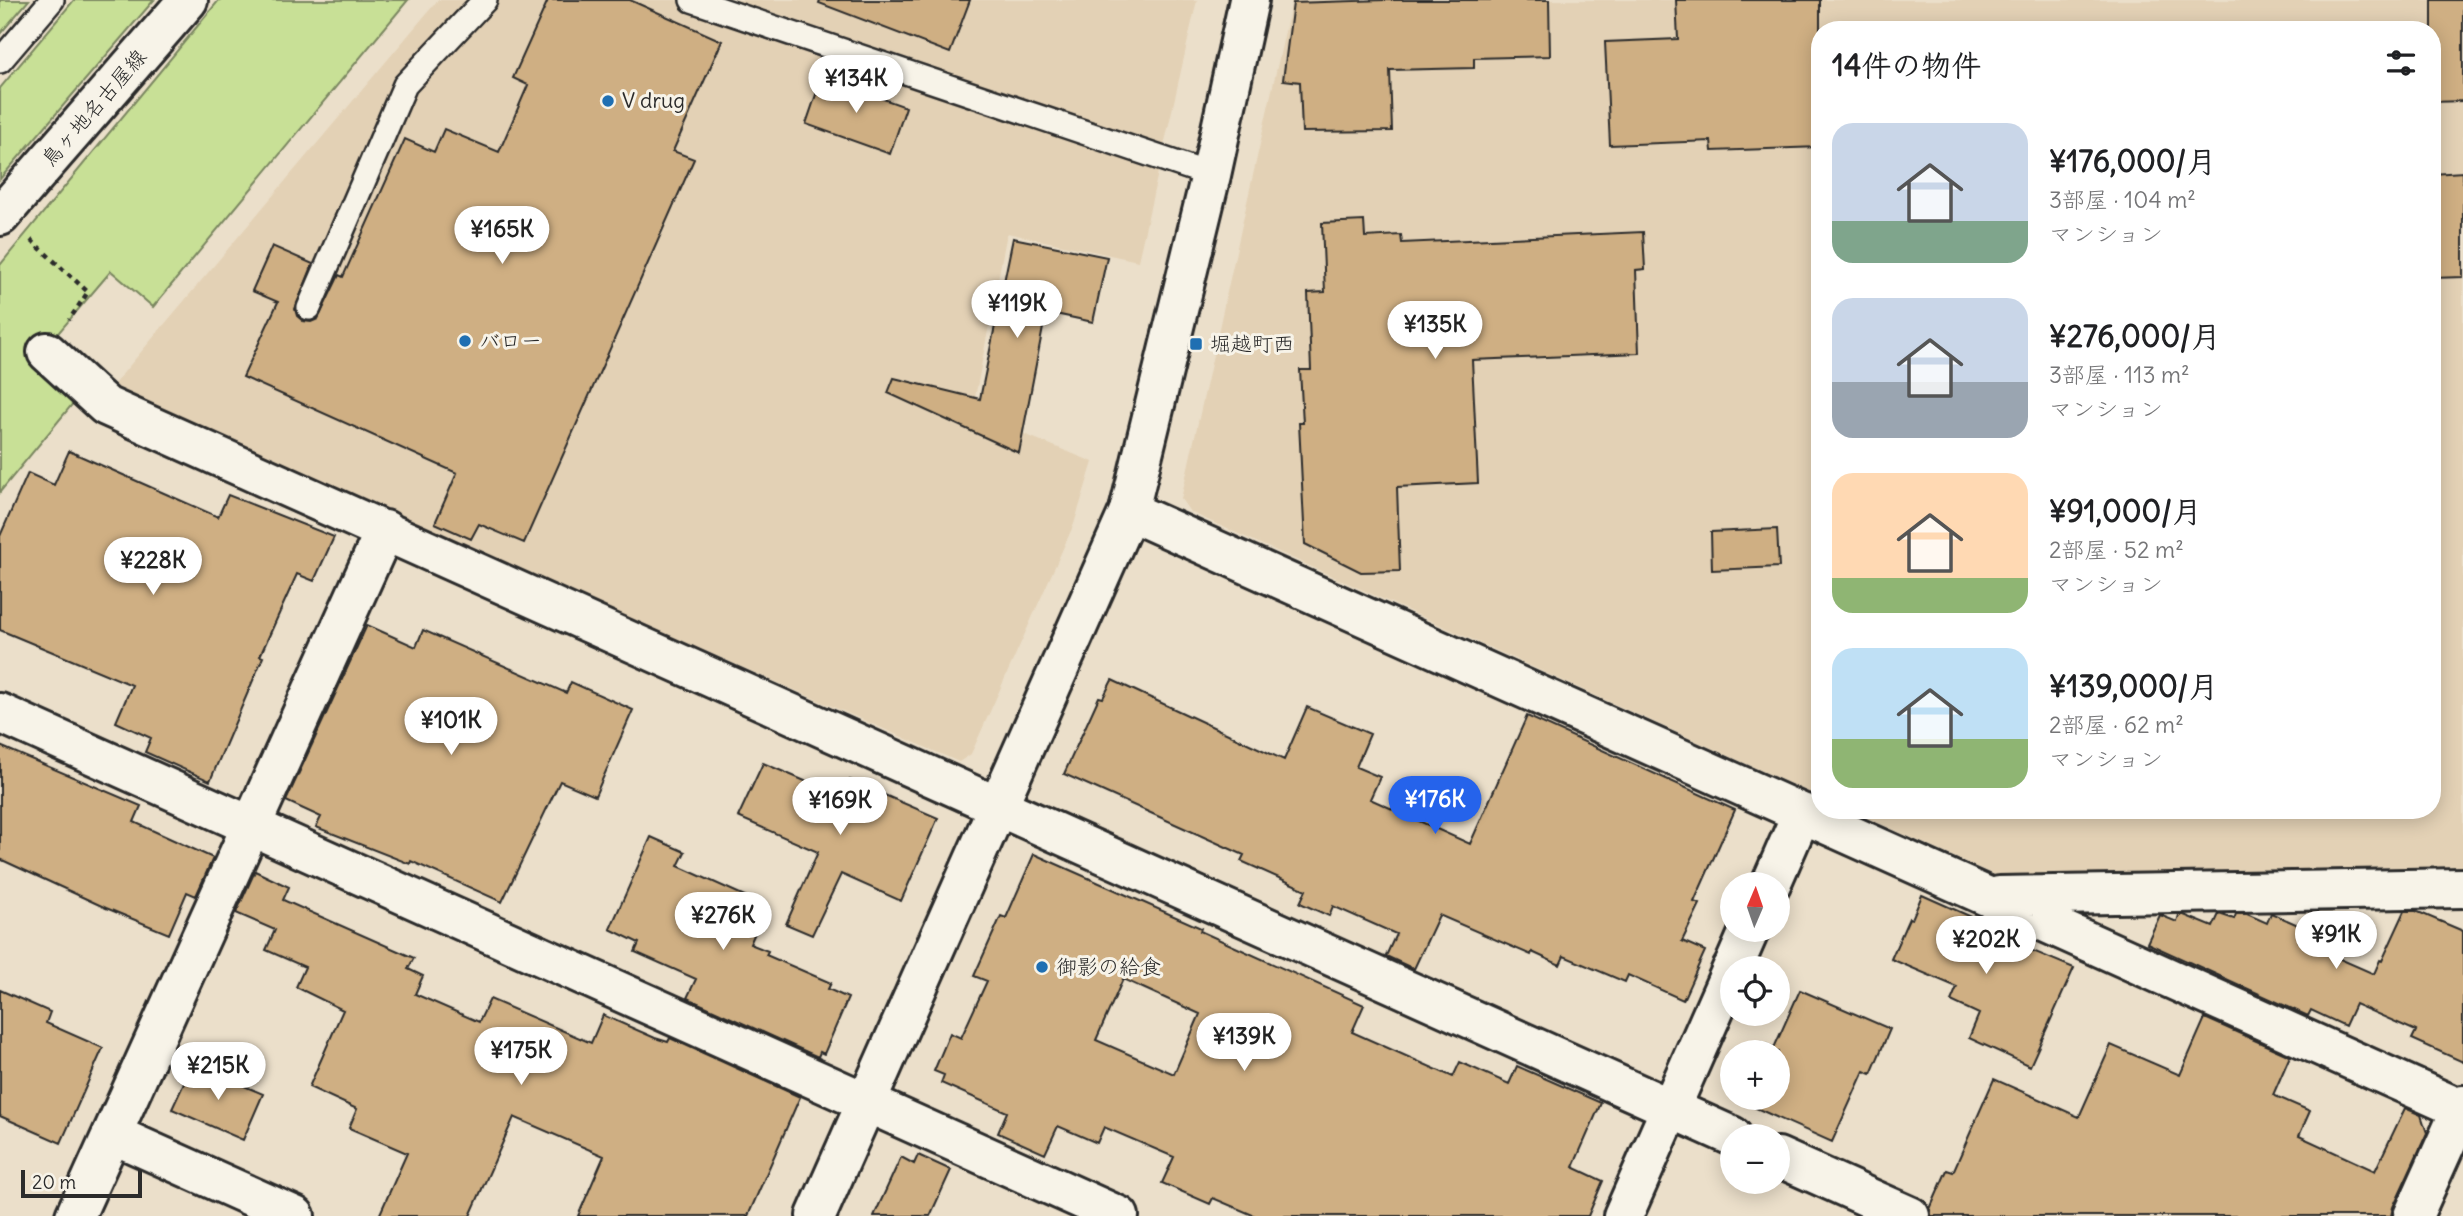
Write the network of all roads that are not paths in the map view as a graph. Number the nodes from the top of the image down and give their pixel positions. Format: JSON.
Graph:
{"nodes":[{"id":1,"x":52,"y":0,"type":"edge"},
{"id":2,"x":188,"y":0,"type":"edge"},
{"id":3,"x":485,"y":0,"type":"edge"},
{"id":4,"x":692,"y":0,"type":"edge"},
{"id":5,"x":1249,"y":0,"type":"edge"},
{"id":6,"x":0,"y":61,"type":"edge"},
{"id":7,"x":1211,"y":175,"type":"junction"},
{"id":8,"x":1,"y":215,"type":"edge"},
{"id":9,"x":309,"y":308,"type":"dead end"},
{"id":10,"x":47,"y":352,"type":"road end"},
{"id":11,"x":1129,"y":511,"type":"junction"},
{"id":12,"x":385,"y":530,"type":"junction"},
{"id":13,"x":0,"y":713,"type":"edge"},
{"id":14,"x":998,"y":806,"type":"junction"},
{"id":15,"x":1802,"y":813,"type":"junction"},
{"id":16,"x":1811,"y":817,"type":"edge"},
{"id":17,"x":1815,"y":819,"type":"edge"},
{"id":18,"x":251,"y":826,"type":"junction"},
{"id":19,"x":1776,"y":872,"type":"edge"},
{"id":20,"x":2463,"y":888,"type":"edge"},
{"id":21,"x":1987,"y":897,"type":"junction"},
{"id":22,"x":1720,"y":998,"type":"edge"},
{"id":23,"x":867,"y":1103,"type":"junction"},
{"id":24,"x":1671,"y":1108,"type":"junction"},
{"id":25,"x":2462,"y":1108,"type":"edge"},
{"id":26,"x":1720,"y":1130,"type":"edge"},
{"id":27,"x":112,"y":1133,"type":"junction"},
{"id":28,"x":1790,"y":1162,"type":"edge"},
{"id":29,"x":75,"y":1216,"type":"edge"},
{"id":30,"x":295,"y":1216,"type":"edge"},
{"id":31,"x":816,"y":1216,"type":"edge"},
{"id":32,"x":1119,"y":1216,"type":"edge"},
{"id":33,"x":1623,"y":1216,"type":"edge"},
{"id":34,"x":1910,"y":1216,"type":"edge"},
{"id":35,"x":2413,"y":1216,"type":"edge"}],
"edges":[{"from":1,"to":6,"type":"lane"},
{"from":2,"to":8,"type":"street","name":"鳥ヶ地名古屋線"},
{"from":3,"to":9,"type":"lane"},
{"from":4,"to":7,"type":"lane"},
{"from":5,"to":7,"type":"street"},
{"from":7,"to":11,"type":"street"},
{"from":10,"to":12,"type":"street"},
{"from":11,"to":14,"type":"street"},
{"from":11,"to":15,"type":"street"},
{"from":12,"to":14,"type":"street"},
{"from":12,"to":18,"type":"street"},
{"from":13,"to":18,"type":"street"},
{"from":14,"to":23,"type":"street"},
{"from":14,"to":24,"type":"street"},
{"from":15,"to":16,"type":"street"},
{"from":15,"to":19,"type":"street"},
{"from":17,"to":21,"type":"street"},
{"from":18,"to":23,"type":"street"},
{"from":18,"to":27,"type":"street"},
{"from":20,"to":21,"type":"street"},
{"from":21,"to":25,"type":"street"},
{"from":22,"to":24,"type":"street"},
{"from":23,"to":31,"type":"street"},
{"from":23,"to":32,"type":"street"},
{"from":24,"to":26,"type":"street"},
{"from":24,"to":33,"type":"street"},
{"from":25,"to":35,"type":"street"},
{"from":27,"to":29,"type":"street"},
{"from":27,"to":30,"type":"street"},
{"from":28,"to":34,"type":"street"}]}
